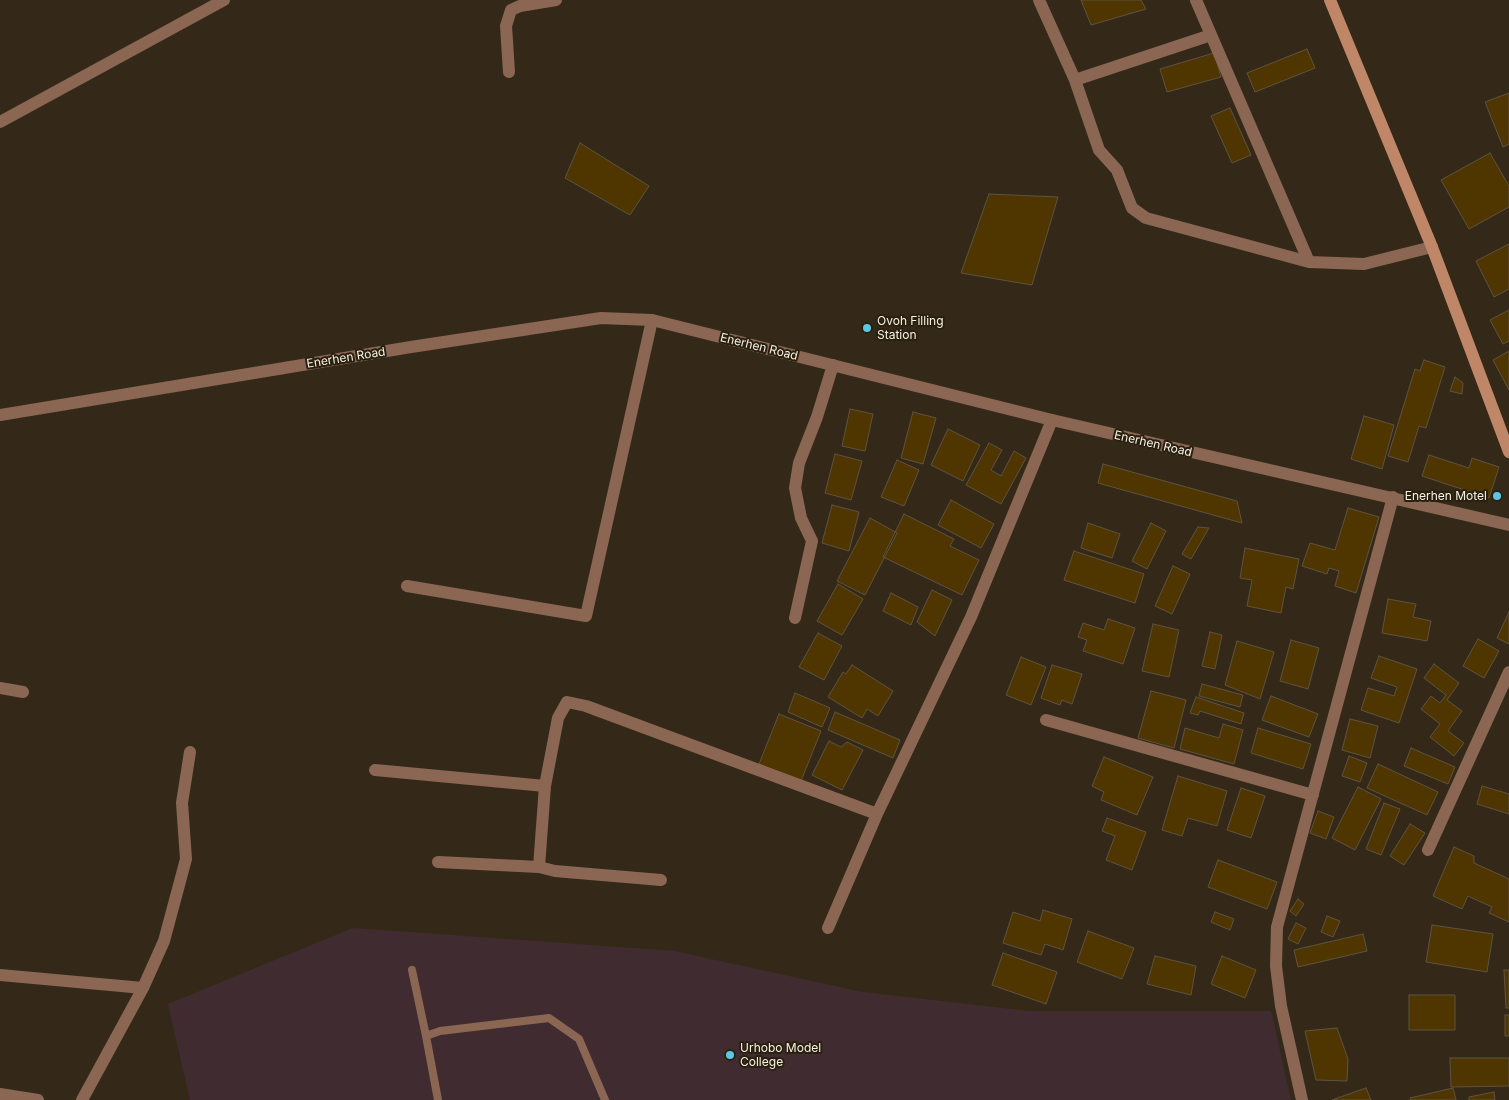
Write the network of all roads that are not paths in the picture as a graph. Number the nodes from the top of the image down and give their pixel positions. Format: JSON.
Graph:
{"nodes":[{"id":1,"x":224,"y":0,"type":"edge"},
{"id":2,"x":556,"y":0,"type":"edge"},
{"id":3,"x":1039,"y":0,"type":"edge"},
{"id":4,"x":1196,"y":0,"type":"edge"},
{"id":5,"x":1330,"y":0,"type":"edge"},
{"id":6,"x":1211,"y":34,"type":"junction"},
{"id":7,"x":510,"y":72,"type":"dead end"},
{"id":8,"x":1075,"y":80,"type":"junction"},
{"id":9,"x":0,"y":122,"type":"edge"},
{"id":10,"x":1432,"y":247,"type":"junction"},
{"id":11,"x":1309,"y":262,"type":"junction"},
{"id":12,"x":652,"y":320,"type":"junction"},
{"id":13,"x":833,"y":365,"type":"junction"},
{"id":14,"x":0,"y":415,"type":"edge"},
{"id":15,"x":1052,"y":420,"type":"junction"},
{"id":16,"x":1509,"y":452,"type":"edge"},
{"id":17,"x":1393,"y":497,"type":"junction"},
{"id":18,"x":1509,"y":525,"type":"edge"},
{"id":19,"x":407,"y":586,"type":"dead end"},
{"id":20,"x":795,"y":618,"type":"dead end"},
{"id":21,"x":1509,"y":672,"type":"edge"},
{"id":22,"x":0,"y":688,"type":"edge"},
{"id":23,"x":23,"y":692,"type":"dead end"},
{"id":24,"x":1046,"y":720,"type":"dead end"},
{"id":25,"x":190,"y":752,"type":"dead end"},
{"id":26,"x":375,"y":770,"type":"dead end"},
{"id":27,"x":545,"y":786,"type":"junction"},
{"id":28,"x":1313,"y":795,"type":"junction"},
{"id":29,"x":877,"y":814,"type":"junction"},
{"id":30,"x":1428,"y":850,"type":"dead end"},
{"id":31,"x":438,"y":862,"type":"dead end"},
{"id":32,"x":539,"y":867,"type":"junction"},
{"id":33,"x":662,"y":880,"type":"dead end"},
{"id":34,"x":828,"y":928,"type":"dead end"},
{"id":35,"x":412,"y":970,"type":"dead end"},
{"id":36,"x":0,"y":975,"type":"edge"},
{"id":37,"x":143,"y":988,"type":"junction"},
{"id":38,"x":426,"y":1036,"type":"junction"},
{"id":39,"x":0,"y":1094,"type":"edge"},
{"id":40,"x":38,"y":1100,"type":"edge"},
{"id":41,"x":82,"y":1100,"type":"edge"},
{"id":42,"x":438,"y":1100,"type":"edge"},
{"id":43,"x":605,"y":1100,"type":"edge"},
{"id":44,"x":1302,"y":1100,"type":"edge"}],
"edges":[{"from":1,"to":9,"type":"street"},
{"from":2,"to":7,"type":"street"},
{"from":3,"to":8,"type":"street"},
{"from":4,"to":6,"type":"street"},
{"from":5,"to":10,"type":"main road"},
{"from":6,"to":8,"type":"street"},
{"from":6,"to":11,"type":"street"},
{"from":8,"to":11,"type":"street"},
{"from":10,"to":11,"type":"street"},
{"from":10,"to":16,"type":"main road"},
{"from":12,"to":13,"type":"street","name":"Enerhen Road"},
{"from":12,"to":14,"type":"street","name":"Enerhen Road"},
{"from":12,"to":19,"type":"street"},
{"from":13,"to":15,"type":"street","name":"Enerhen Road"},
{"from":13,"to":20,"type":"street"},
{"from":15,"to":17,"type":"street","name":"Enerhen Road"},
{"from":15,"to":29,"type":"street"},
{"from":17,"to":18,"type":"street","name":"Enerhen Road"},
{"from":17,"to":28,"type":"street"},
{"from":21,"to":30,"type":"street"},
{"from":22,"to":23,"type":"street"},
{"from":24,"to":28,"type":"street"},
{"from":25,"to":37,"type":"street"},
{"from":26,"to":27,"type":"street"},
{"from":27,"to":29,"type":"street"},
{"from":27,"to":32,"type":"street"},
{"from":28,"to":44,"type":"street"},
{"from":29,"to":34,"type":"street"},
{"from":31,"to":32,"type":"street"},
{"from":32,"to":33,"type":"street"},
{"from":35,"to":38,"type":"lane"},
{"from":36,"to":37,"type":"street"},
{"from":37,"to":41,"type":"street"},
{"from":38,"to":42,"type":"lane"},
{"from":38,"to":43,"type":"lane"},
{"from":39,"to":40,"type":"street"}]}
